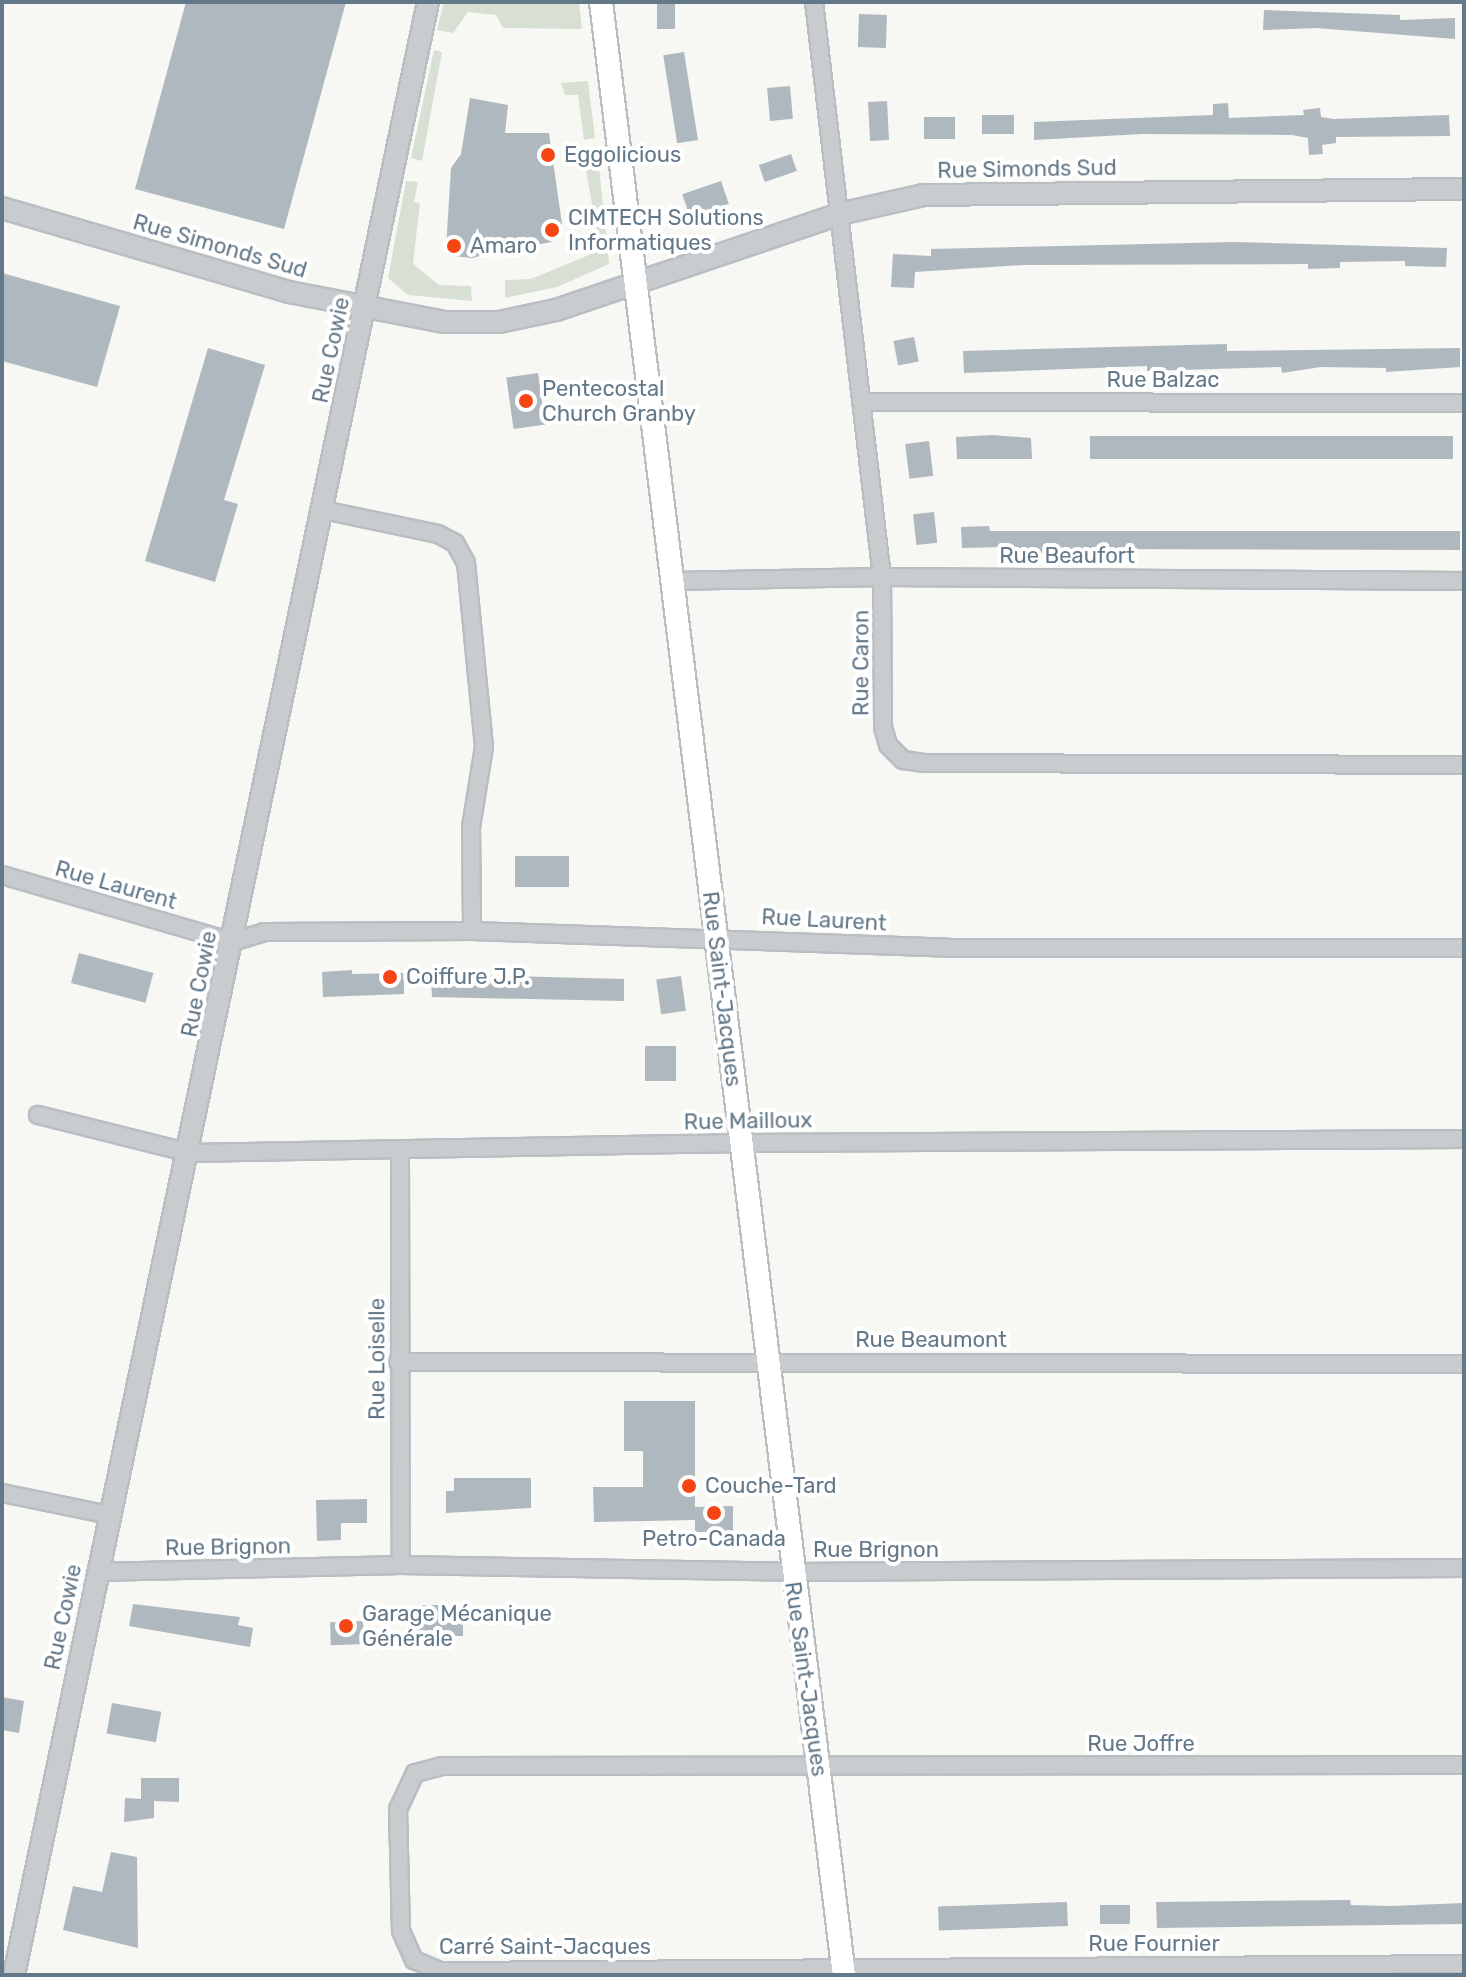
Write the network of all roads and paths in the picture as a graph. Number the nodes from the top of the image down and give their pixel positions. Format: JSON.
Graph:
{"nodes":[{"id":1,"x":428,"y":2,"type":"edge"},
{"id":2,"x":601,"y":2,"type":"edge"},
{"id":3,"x":814,"y":2,"type":"edge"},
{"id":4,"x":1464,"y":189,"type":"edge"},
{"id":5,"x":2,"y":208,"type":"edge"},
{"id":6,"x":839,"y":214,"type":"junction"},
{"id":7,"x":634,"y":280,"type":"junction"},
{"id":8,"x":364,"y":308,"type":"junction"},
{"id":9,"x":863,"y":402,"type":"junction"},
{"id":10,"x":1464,"y":403,"type":"edge"},
{"id":11,"x":323,"y":510,"type":"junction"},
{"id":12,"x":882,"y":577,"type":"junction"},
{"id":13,"x":671,"y":581,"type":"junction"},
{"id":14,"x":1464,"y":581,"type":"edge"},
{"id":15,"x":1464,"y":765,"type":"edge"},
{"id":16,"x":2,"y":875,"type":"edge"},
{"id":17,"x":472,"y":931,"type":"junction"},
{"id":18,"x":715,"y":937,"type":"junction"},
{"id":19,"x":232,"y":942,"type":"junction"},
{"id":20,"x":1464,"y":948,"type":"edge"},
{"id":21,"x":38,"y":1115,"type":"dead end"},
{"id":22,"x":1464,"y":1139,"type":"edge"},
{"id":23,"x":741,"y":1143,"type":"junction"},
{"id":24,"x":400,"y":1152,"type":"junction"},
{"id":25,"x":190,"y":1153,"type":"junction"},
{"id":26,"x":398,"y":1362,"type":"junction"},
{"id":27,"x":768,"y":1362,"type":"junction"},
{"id":28,"x":1464,"y":1364,"type":"edge"},
{"id":29,"x":2,"y":1493,"type":"edge"},
{"id":30,"x":109,"y":1515,"type":"junction"},
{"id":31,"x":401,"y":1565,"type":"junction"},
{"id":32,"x":1464,"y":1568,"type":"edge"},
{"id":33,"x":97,"y":1572,"type":"junction"},
{"id":34,"x":791,"y":1572,"type":"junction"},
{"id":35,"x":1464,"y":1765,"type":"edge"},
{"id":36,"x":817,"y":1767,"type":"junction"},
{"id":37,"x":1464,"y":1964,"type":"edge"},
{"id":38,"x":844,"y":1972,"type":"edge"},
{"id":39,"x":14,"y":1975,"type":"edge"}],
"edges":[{"from":1,"to":8,"type":"street","name":"Rue Cowie"},
{"from":2,"to":7,"type":"main road","name":"Rue Saint-Jacques"},
{"from":3,"to":6,"type":"street","name":"Rue Caron"},
{"from":4,"to":6,"type":"street","name":"Rue Simonds Sud"},
{"from":5,"to":8,"type":"street","name":"Rue Simonds Sud"},
{"from":6,"to":7,"type":"street","name":"Rue Simonds Sud"},
{"from":6,"to":9,"type":"street","name":"Rue Caron"},
{"from":7,"to":8,"type":"street","name":"Rue Simonds Sud"},
{"from":7,"to":13,"type":"main road","name":"Rue Saint-Jacques"},
{"from":8,"to":11,"type":"street","name":"Rue Cowie"},
{"from":9,"to":10,"type":"street","name":"Rue Balzac"},
{"from":9,"to":12,"type":"street","name":"Rue Caron"},
{"from":11,"to":17,"type":"street"},
{"from":11,"to":19,"type":"street","name":"Rue Cowie"},
{"from":12,"to":13,"type":"street","name":"Rue Beaufort"},
{"from":12,"to":14,"type":"street","name":"Rue Beaufort"},
{"from":12,"to":15,"type":"street","name":"Rue Caron"},
{"from":13,"to":18,"type":"main road","name":"Rue Saint-Jacques"},
{"from":16,"to":19,"type":"street","name":"Rue Laurent"},
{"from":17,"to":18,"type":"street","name":"Rue Laurent"},
{"from":17,"to":19,"type":"street","name":"Rue Laurent"},
{"from":18,"to":20,"type":"street","name":"Rue Laurent"},
{"from":18,"to":23,"type":"main road","name":"Rue Saint-Jacques"},
{"from":19,"to":25,"type":"street","name":"Rue Cowie"},
{"from":21,"to":25,"type":"street","name":"Rue Mailloux"},
{"from":22,"to":23,"type":"street","name":"Rue Mailloux"},
{"from":23,"to":24,"type":"street","name":"Rue Mailloux"},
{"from":23,"to":27,"type":"main road","name":"Rue Saint-Jacques"},
{"from":24,"to":25,"type":"street","name":"Rue Mailloux"},
{"from":24,"to":26,"type":"street","name":"Rue Loiselle"},
{"from":25,"to":30,"type":"street","name":"Rue Cowie"},
{"from":26,"to":27,"type":"street","name":"Rue Beaumont"},
{"from":26,"to":31,"type":"street","name":"Rue Loiselle"},
{"from":27,"to":28,"type":"street","name":"Rue Beaumont"},
{"from":27,"to":34,"type":"main road","name":"Rue Saint-Jacques"},
{"from":29,"to":30,"type":"street"},
{"from":30,"to":33,"type":"street","name":"Rue Cowie"},
{"from":31,"to":33,"type":"street","name":"Rue Brignon"},
{"from":31,"to":34,"type":"street","name":"Rue Brignon"},
{"from":32,"to":34,"type":"street","name":"Rue Brignon"},
{"from":33,"to":39,"type":"street","name":"Rue Cowie"},
{"from":34,"to":36,"type":"main road","name":"Rue Saint-Jacques"},
{"from":35,"to":36,"type":"street","name":"Rue Joffre"},
{"from":36,"to":38,"type":"main road","name":"Rue Saint-Jacques"},
{"from":36,"to":38,"type":"street","name":"Carré Saint-Jacques"},
{"from":37,"to":38,"type":"street","name":"Rue Fournier"}]}
